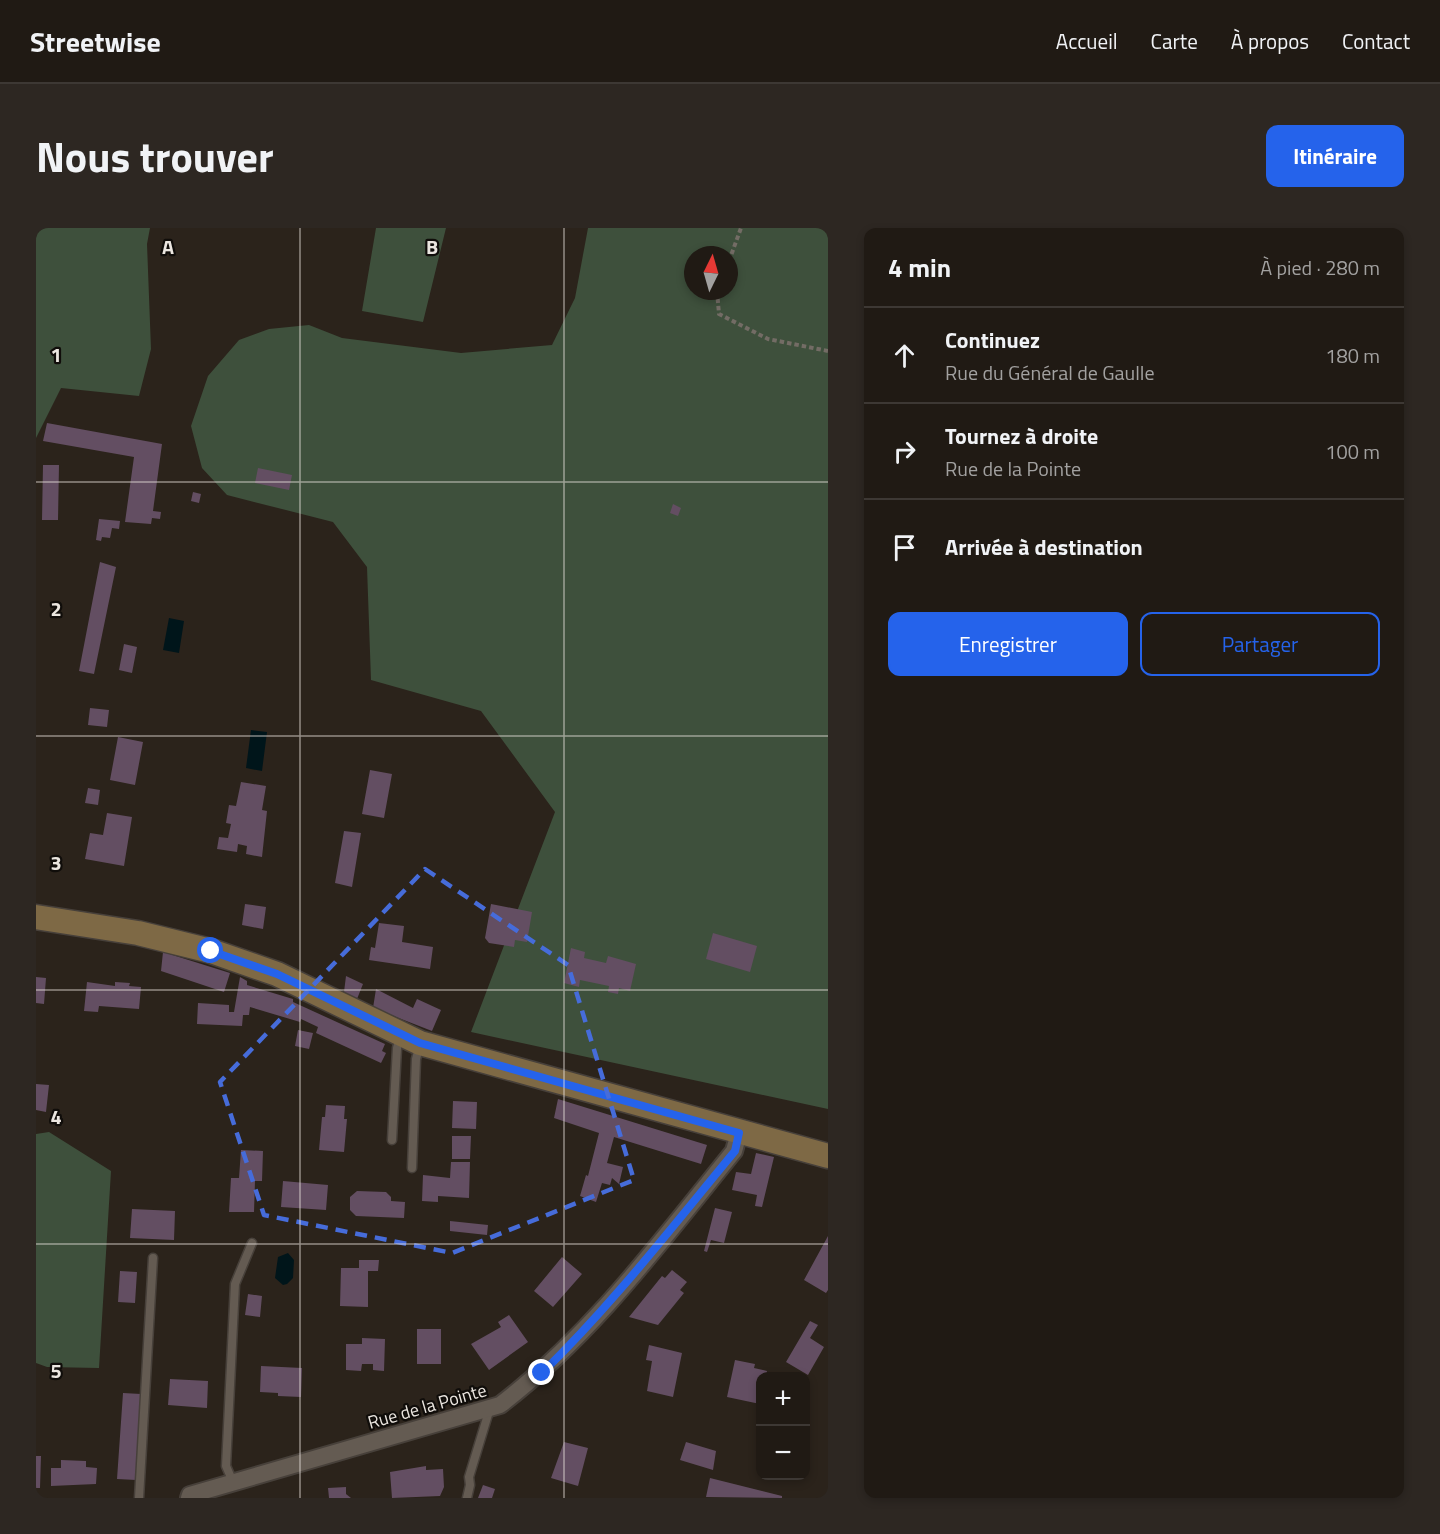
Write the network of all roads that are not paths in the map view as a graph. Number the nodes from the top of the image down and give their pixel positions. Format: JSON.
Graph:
{"nodes":[{"id":1,"x":36,"y":917,"type":"edge"},
{"id":2,"x":411,"y":1039,"type":"junction"},
{"id":3,"x":739,"y":1133,"type":"junction"},
{"id":4,"x":392,"y":1140,"type":"dead end"},
{"id":5,"x":828,"y":1156,"type":"edge"},
{"id":6,"x":412,"y":1168,"type":"dead end"},
{"id":7,"x":252,"y":1243,"type":"dead end"},
{"id":8,"x":153,"y":1258,"type":"dead end"},
{"id":9,"x":490,"y":1408,"type":"junction"},
{"id":10,"x":233,"y":1482,"type":"junction"},
{"id":11,"x":139,"y":1498,"type":"edge"},
{"id":12,"x":189,"y":1498,"type":"edge"},
{"id":13,"x":467,"y":1498,"type":"edge"}],
"edges":[{"from":1,"to":2,"type":"main road"},
{"from":2,"to":3,"type":"main road"},
{"from":2,"to":4,"type":"lane"},
{"from":2,"to":6,"type":"lane"},
{"from":3,"to":5,"type":"main road"},
{"from":3,"to":9,"type":"street","name":"Rue de la Pointe"},
{"from":7,"to":10,"type":"lane"},
{"from":8,"to":11,"type":"lane"},
{"from":9,"to":10,"type":"street","name":"Rue de la Pointe"},
{"from":9,"to":13,"type":"lane"},
{"from":10,"to":12,"type":"street","name":"Rue de la Pointe"}]}
